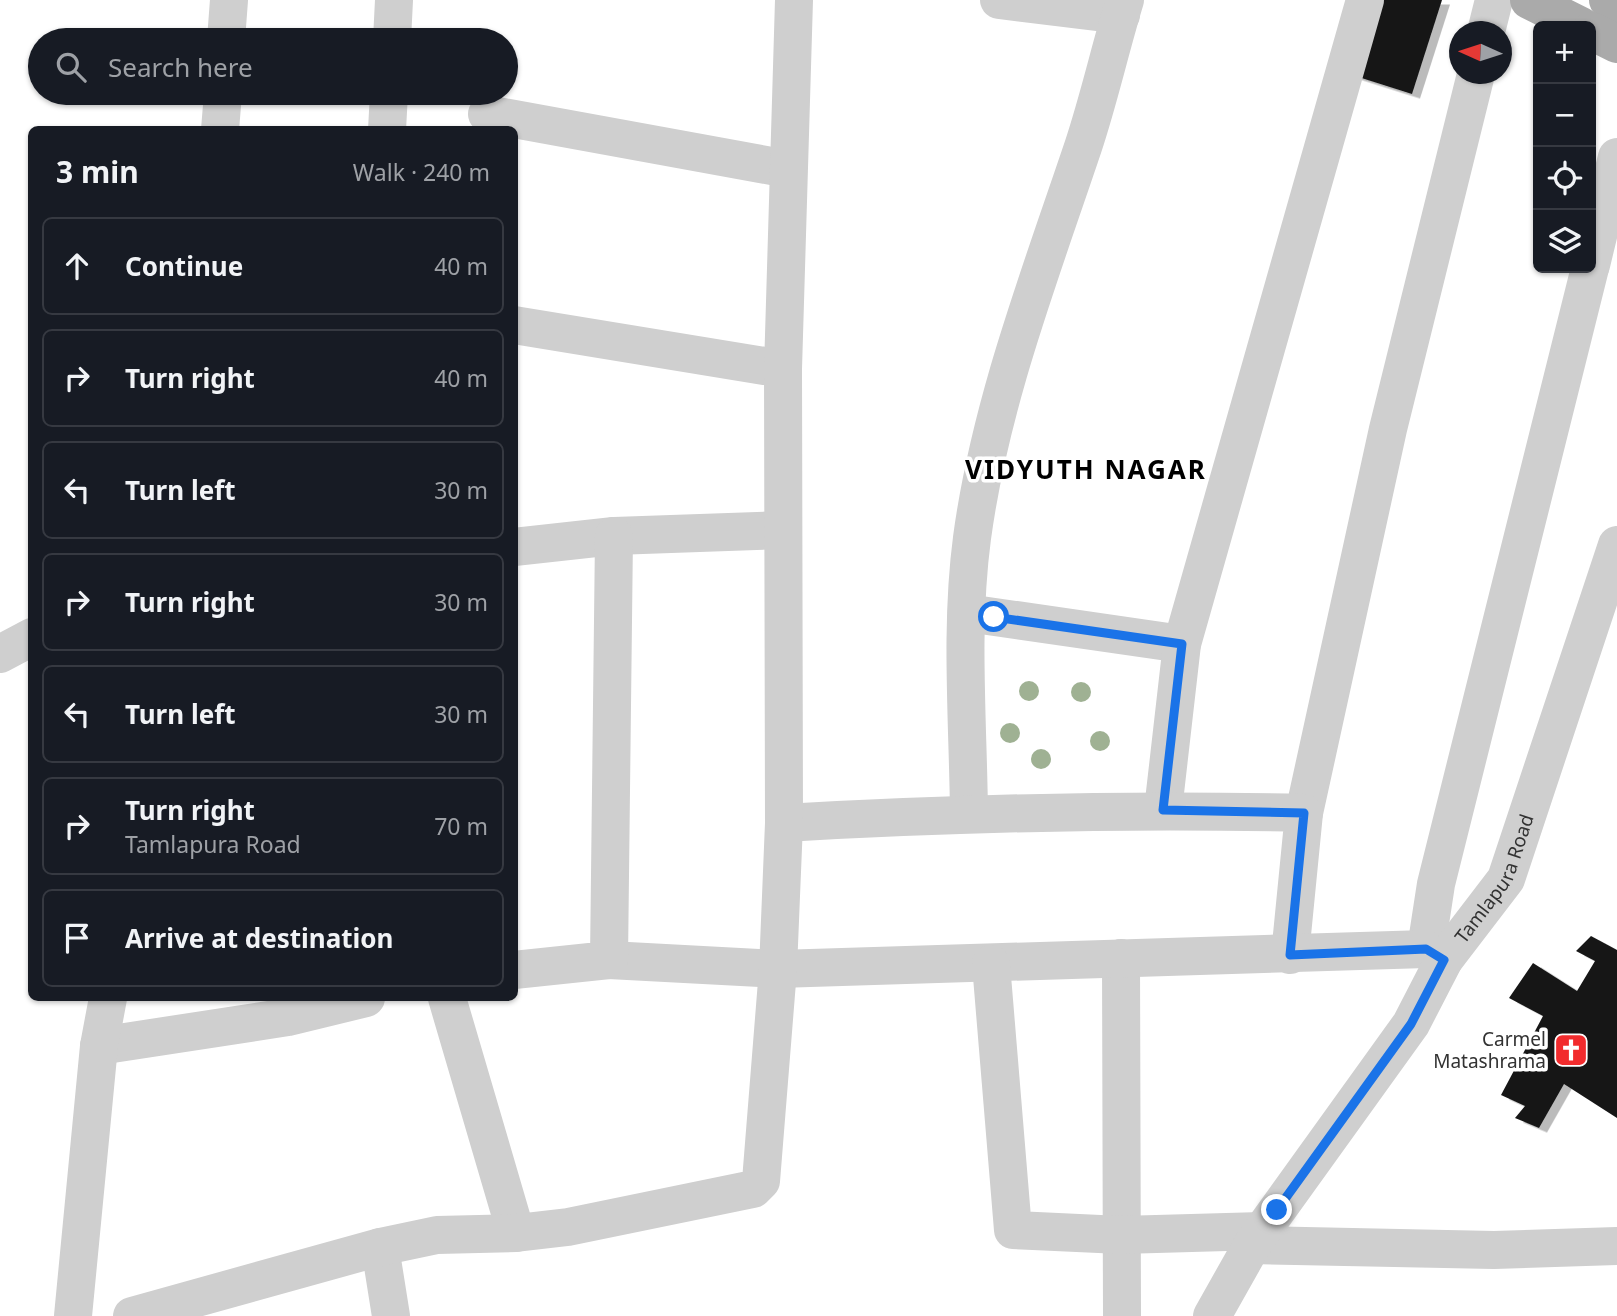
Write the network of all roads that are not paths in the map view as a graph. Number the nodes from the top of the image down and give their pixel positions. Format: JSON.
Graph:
{"nodes":[{"id":1,"x":229,"y":0,"type":"edge"},
{"id":2,"x":394,"y":0,"type":"edge"},
{"id":3,"x":794,"y":0,"type":"edge"},
{"id":4,"x":999,"y":0,"type":"edge"},
{"id":5,"x":1365,"y":0,"type":"edge"},
{"id":6,"x":1494,"y":0,"type":"edge"},
{"id":7,"x":1529,"y":0,"type":"edge"},
{"id":8,"x":1608,"y":0,"type":"edge"},
{"id":9,"x":1617,"y":5,"type":"edge"},
{"id":10,"x":1123,"y":7,"type":"edge"},
{"id":11,"x":1489,"y":21,"type":"edge"},
{"id":12,"x":1571,"y":21,"type":"edge"},
{"id":13,"x":227,"y":28,"type":"edge"},
{"id":14,"x":393,"y":28,"type":"edge"},
{"id":15,"x":1596,"y":34,"type":"edge"},
{"id":16,"x":1617,"y":44,"type":"edge"},
{"id":17,"x":1474,"y":84,"type":"edge"},
{"id":18,"x":222,"y":105,"type":"edge"},
{"id":19,"x":388,"y":105,"type":"edge"},
{"id":20,"x":487,"y":114,"type":"dead end"},
{"id":21,"x":220,"y":126,"type":"edge"},
{"id":22,"x":387,"y":126,"type":"edge"},
{"id":23,"x":1617,"y":157,"type":"edge"},
{"id":24,"x":788,"y":169,"type":"junction"},
{"id":25,"x":1596,"y":243,"type":"edge"},
{"id":26,"x":1589,"y":273,"type":"edge"},
{"id":27,"x":518,"y":326,"type":"edge"},
{"id":28,"x":783,"y":369,"type":"junction"},
{"id":29,"x":782,"y":530,"type":"junction"},
{"id":30,"x":614,"y":536,"type":"junction"},
{"id":31,"x":1617,"y":545,"type":"edge"},
{"id":32,"x":518,"y":547,"type":"edge"},
{"id":33,"x":967,"y":613,"type":"junction"},
{"id":34,"x":28,"y":639,"type":"edge"},
{"id":35,"x":1182,"y":644,"type":"junction"},
{"id":36,"x":0,"y":654,"type":"edge"},
{"id":37,"x":1163,"y":810,"type":"junction"},
{"id":38,"x":969,"y":813,"type":"junction"},
{"id":39,"x":1304,"y":813,"type":"junction"},
{"id":40,"x":784,"y":823,"type":"junction"},
{"id":41,"x":1290,"y":955,"type":"junction"},
{"id":42,"x":1435,"y":955,"type":"junction"},
{"id":43,"x":1121,"y":958,"type":"junction"},
{"id":44,"x":609,"y":960,"type":"junction"},
{"id":45,"x":991,"y":964,"type":"junction"},
{"id":46,"x":778,"y":969,"type":"junction"},
{"id":47,"x":518,"y":970,"type":"edge"},
{"id":48,"x":107,"y":1001,"type":"edge"},
{"id":49,"x":354,"y":1001,"type":"edge"},
{"id":50,"x":448,"y":1001,"type":"edge"},
{"id":51,"x":99,"y":1046,"type":"junction"},
{"id":52,"x":516,"y":1233,"type":"junction"},
{"id":53,"x":1121,"y":1235,"type":"junction"},
{"id":54,"x":1257,"y":1238,"type":"junction"},
{"id":55,"x":1617,"y":1245,"type":"edge"},
{"id":56,"x":380,"y":1247,"type":"junction"},
{"id":57,"x":73,"y":1316,"type":"edge"},
{"id":58,"x":132,"y":1316,"type":"edge"},
{"id":59,"x":391,"y":1316,"type":"edge"},
{"id":60,"x":1122,"y":1316,"type":"edge"},
{"id":61,"x":1212,"y":1316,"type":"edge"}],
"edges":[{"from":1,"to":13,"type":"street"},
{"from":2,"to":14,"type":"street"},
{"from":3,"to":24,"type":"street"},
{"from":4,"to":10,"type":"street"},
{"from":5,"to":35,"type":"street"},
{"from":6,"to":11,"type":"street"},
{"from":7,"to":12,"type":"main road"},
{"from":8,"to":9,"type":"main road"},
{"from":10,"to":33,"type":"street"},
{"from":15,"to":16,"type":"main road"},
{"from":17,"to":39,"type":"street"},
{"from":18,"to":21,"type":"street"},
{"from":19,"to":22,"type":"street"},
{"from":20,"to":24,"type":"street"},
{"from":23,"to":25,"type":"street"},
{"from":24,"to":28,"type":"street"},
{"from":26,"to":42,"type":"street"},
{"from":27,"to":28,"type":"street"},
{"from":28,"to":29,"type":"street"},
{"from":29,"to":30,"type":"street"},
{"from":29,"to":40,"type":"street"},
{"from":30,"to":32,"type":"street"},
{"from":30,"to":44,"type":"street"},
{"from":31,"to":42,"type":"street","name":"Tamlapura Road"},
{"from":33,"to":35,"type":"street"},
{"from":33,"to":38,"type":"street"},
{"from":34,"to":36,"type":"street"},
{"from":35,"to":37,"type":"street"},
{"from":37,"to":38,"type":"street"},
{"from":37,"to":39,"type":"street"},
{"from":38,"to":40,"type":"street"},
{"from":39,"to":41,"type":"street"},
{"from":40,"to":46,"type":"street"},
{"from":41,"to":42,"type":"street"},
{"from":41,"to":43,"type":"street"},
{"from":42,"to":54,"type":"street","name":"Tamlapura Road"},
{"from":43,"to":45,"type":"street"},
{"from":43,"to":53,"type":"street"},
{"from":44,"to":46,"type":"street"},
{"from":44,"to":47,"type":"street"},
{"from":45,"to":46,"type":"street"},
{"from":45,"to":53,"type":"street"},
{"from":46,"to":52,"type":"street"},
{"from":48,"to":51,"type":"street"},
{"from":49,"to":51,"type":"street"},
{"from":50,"to":52,"type":"street"},
{"from":51,"to":57,"type":"street"},
{"from":52,"to":56,"type":"street"},
{"from":53,"to":54,"type":"street"},
{"from":53,"to":60,"type":"street"},
{"from":54,"to":55,"type":"street"},
{"from":54,"to":61,"type":"street","name":"Tamlapura Road"},
{"from":56,"to":58,"type":"street"},
{"from":56,"to":59,"type":"street"}]}
